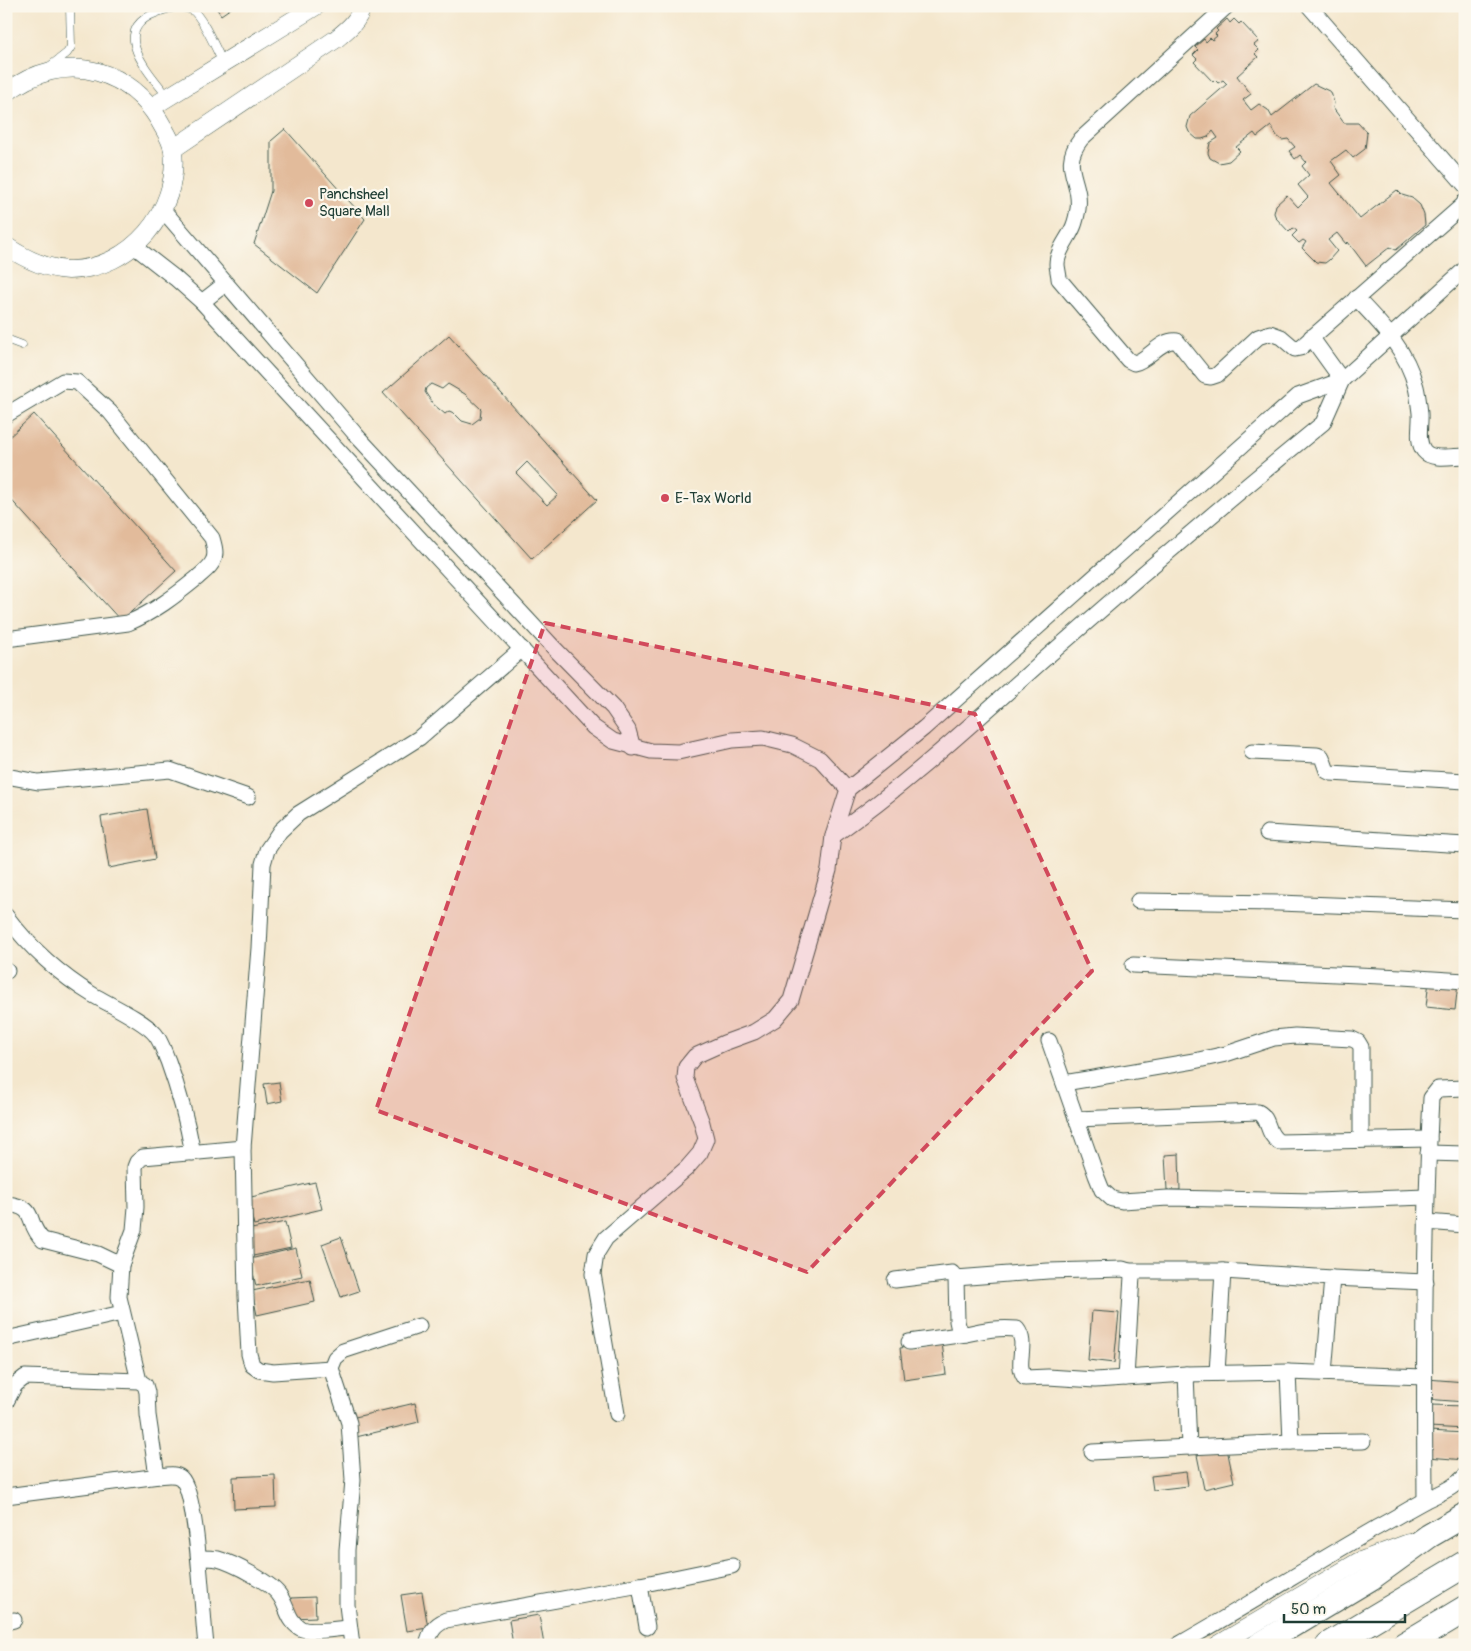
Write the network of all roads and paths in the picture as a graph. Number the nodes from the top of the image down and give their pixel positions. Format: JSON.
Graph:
{"nodes":[{"id":1,"x":70,"y":6,"type":"edge"},
{"id":2,"x":316,"y":6,"type":"edge"},
{"id":3,"x":362,"y":6,"type":"edge"},
{"id":4,"x":1227,"y":6,"type":"edge"},
{"id":5,"x":1309,"y":6,"type":"edge"},
{"id":6,"x":223,"y":63,"type":"junction"},
{"id":7,"x":39,"y":74,"type":"junction"},
{"id":8,"x":10,"y":84,"type":"edge"},
{"id":9,"x":168,"y":96,"type":"junction"},
{"id":10,"x":152,"y":107,"type":"junction"},
{"id":11,"x":173,"y":149,"type":"junction"},
{"id":12,"x":1465,"y":185,"type":"edge"},
{"id":13,"x":1465,"y":202,"type":"edge"},
{"id":14,"x":163,"y":210,"type":"junction"},
{"id":15,"x":6,"y":246,"type":"edge"},
{"id":16,"x":134,"y":246,"type":"junction"},
{"id":17,"x":1465,"y":269,"type":"edge"},
{"id":18,"x":225,"y":284,"type":"junction"},
{"id":19,"x":1356,"y":298,"type":"junction"},
{"id":20,"x":202,"y":302,"type":"junction"},
{"id":21,"x":1391,"y":335,"type":"junction"},
{"id":22,"x":1311,"y":337,"type":"junction"},
{"id":23,"x":6,"y":340,"type":"edge"},
{"id":24,"x":22,"y":345,"type":"dead end"},
{"id":25,"x":1342,"y":380,"type":"junction"},
{"id":26,"x":6,"y":416,"type":"edge"},
{"id":27,"x":1465,"y":456,"type":"edge"},
{"id":28,"x":525,"y":617,"type":"junction"},
{"id":29,"x":507,"y":632,"type":"junction"},
{"id":30,"x":6,"y":639,"type":"edge"},
{"id":31,"x":522,"y":649,"type":"junction"},
{"id":32,"x":633,"y":748,"type":"junction"},
{"id":33,"x":1252,"y":752,"type":"dead end"},
{"id":34,"x":6,"y":776,"type":"edge"},
{"id":35,"x":1465,"y":781,"type":"edge"},
{"id":36,"x":848,"y":789,"type":"junction"},
{"id":37,"x":248,"y":797,"type":"dead end"},
{"id":38,"x":1267,"y":833,"type":"dead end"},
{"id":39,"x":833,"y":836,"type":"junction"},
{"id":40,"x":1465,"y":845,"type":"edge"},
{"id":41,"x":1138,"y":901,"type":"dead end"},
{"id":42,"x":1465,"y":910,"type":"edge"},
{"id":43,"x":6,"y":916,"type":"edge"},
{"id":44,"x":1133,"y":965,"type":"dead end"},
{"id":45,"x":1465,"y":981,"type":"edge"},
{"id":46,"x":1049,"y":1041,"type":"dead end"},
{"id":47,"x":1064,"y":1083,"type":"junction"},
{"id":48,"x":1465,"y":1088,"type":"edge"},
{"id":49,"x":1076,"y":1119,"type":"junction"},
{"id":50,"x":1360,"y":1140,"type":"junction"},
{"id":51,"x":1428,"y":1146,"type":"junction"},
{"id":52,"x":243,"y":1148,"type":"junction"},
{"id":53,"x":193,"y":1153,"type":"junction"},
{"id":54,"x":1465,"y":1154,"type":"edge"},
{"id":55,"x":1426,"y":1197,"type":"junction"},
{"id":56,"x":6,"y":1204,"type":"edge"},
{"id":57,"x":1426,"y":1222,"type":"junction"},
{"id":58,"x":1465,"y":1224,"type":"edge"},
{"id":59,"x":121,"y":1264,"type":"junction"},
{"id":60,"x":1129,"y":1271,"type":"junction"},
{"id":61,"x":1223,"y":1272,"type":"junction"},
{"id":62,"x":956,"y":1278,"type":"junction"},
{"id":63,"x":1332,"y":1278,"type":"junction"},
{"id":64,"x":896,"y":1280,"type":"dead end"},
{"id":65,"x":1426,"y":1282,"type":"junction"},
{"id":66,"x":122,"y":1313,"type":"junction"},
{"id":67,"x":419,"y":1326,"type":"dead end"},
{"id":68,"x":966,"y":1334,"type":"junction"},
{"id":69,"x":6,"y":1339,"type":"edge"},
{"id":70,"x":910,"y":1342,"type":"dead end"},
{"id":71,"x":331,"y":1368,"type":"junction"},
{"id":72,"x":1288,"y":1372,"type":"junction"},
{"id":73,"x":1217,"y":1373,"type":"junction"},
{"id":74,"x":1324,"y":1373,"type":"junction"},
{"id":75,"x":1186,"y":1374,"type":"junction"},
{"id":76,"x":1424,"y":1377,"type":"junction"},
{"id":77,"x":1126,"y":1378,"type":"junction"},
{"id":78,"x":139,"y":1381,"type":"junction"},
{"id":79,"x":6,"y":1402,"type":"edge"},
{"id":80,"x":617,"y":1414,"type":"dead end"},
{"id":81,"x":1363,"y":1441,"type":"dead end"},
{"id":82,"x":1291,"y":1442,"type":"junction"},
{"id":83,"x":1189,"y":1447,"type":"junction"},
{"id":84,"x":1092,"y":1452,"type":"dead end"},
{"id":85,"x":157,"y":1476,"type":"junction"},
{"id":86,"x":1465,"y":1476,"type":"edge"},
{"id":87,"x":6,"y":1496,"type":"edge"},
{"id":88,"x":1425,"y":1500,"type":"junction"},
{"id":89,"x":1465,"y":1515,"type":"edge"},
{"id":90,"x":1429,"y":1536,"type":"junction"},
{"id":91,"x":199,"y":1558,"type":"junction"},
{"id":92,"x":1465,"y":1564,"type":"edge"},
{"id":93,"x":732,"y":1566,"type":"dead end"},
{"id":94,"x":640,"y":1585,"type":"junction"},
{"id":95,"x":1465,"y":1609,"type":"edge"},
{"id":96,"x":647,"y":1627,"type":"dead end"},
{"id":97,"x":349,"y":1628,"type":"junction"},
{"id":98,"x":206,"y":1645,"type":"edge"},
{"id":99,"x":352,"y":1645,"type":"edge"},
{"id":100,"x":427,"y":1645,"type":"edge"},
{"id":101,"x":1178,"y":1645,"type":"edge"},
{"id":102,"x":1218,"y":1645,"type":"edge"},
{"id":103,"x":1260,"y":1645,"type":"edge"},
{"id":104,"x":1329,"y":1645,"type":"edge"},
{"id":105,"x":1405,"y":1645,"type":"edge"}],
"edges":[{"from":1,"to":7,"type":"lane"},
{"from":2,"to":6,"type":"street"},
{"from":3,"to":11,"type":"street"},
{"from":4,"to":22,"type":"street"},
{"from":5,"to":12,"type":"street"},
{"from":6,"to":9,"type":"street"},
{"from":6,"to":9,"type":"lane"},
{"from":7,"to":8,"type":"street"},
{"from":7,"to":10,"type":"street"},
{"from":9,"to":10,"type":"street"},
{"from":10,"to":11,"type":"street"},
{"from":11,"to":14,"type":"street"},
{"from":13,"to":19,"type":"street"},
{"from":14,"to":16,"type":"street"},
{"from":14,"to":18,"type":"street"},
{"from":15,"to":16,"type":"street"},
{"from":16,"to":20,"type":"street"},
{"from":17,"to":21,"type":"street"},
{"from":18,"to":20,"type":"street"},
{"from":18,"to":28,"type":"street"},
{"from":19,"to":21,"type":"street"},
{"from":19,"to":22,"type":"street"},
{"from":20,"to":29,"type":"street"},
{"from":21,"to":25,"type":"street"},
{"from":21,"to":27,"type":"street"},
{"from":22,"to":25,"type":"street"},
{"from":23,"to":24,"type":"lane"},
{"from":25,"to":36,"type":"street"},
{"from":25,"to":39,"type":"street"},
{"from":26,"to":30,"type":"street"},
{"from":28,"to":29,"type":"street"},
{"from":28,"to":32,"type":"street"},
{"from":29,"to":31,"type":"street"},
{"from":31,"to":32,"type":"street"},
{"from":31,"to":52,"type":"street"},
{"from":32,"to":36,"type":"street"},
{"from":33,"to":35,"type":"street"},
{"from":34,"to":37,"type":"street"},
{"from":36,"to":39,"type":"street"},
{"from":38,"to":40,"type":"street"},
{"from":39,"to":80,"type":"street"},
{"from":41,"to":42,"type":"street"},
{"from":43,"to":53,"type":"street"},
{"from":44,"to":45,"type":"street"},
{"from":46,"to":47,"type":"street"},
{"from":47,"to":49,"type":"street"},
{"from":47,"to":50,"type":"street"},
{"from":48,"to":51,"type":"street"},
{"from":49,"to":50,"type":"street"},
{"from":49,"to":55,"type":"street"},
{"from":50,"to":51,"type":"street"},
{"from":51,"to":54,"type":"street"},
{"from":51,"to":55,"type":"street"},
{"from":52,"to":53,"type":"street"},
{"from":52,"to":71,"type":"street"},
{"from":53,"to":59,"type":"street"},
{"from":55,"to":57,"type":"street"},
{"from":56,"to":59,"type":"street"},
{"from":57,"to":58,"type":"street"},
{"from":57,"to":65,"type":"street"},
{"from":59,"to":66,"type":"street"},
{"from":60,"to":61,"type":"street"},
{"from":60,"to":62,"type":"street"},
{"from":60,"to":77,"type":"street"},
{"from":61,"to":63,"type":"street"},
{"from":61,"to":73,"type":"street"},
{"from":62,"to":64,"type":"street"},
{"from":62,"to":68,"type":"street"},
{"from":63,"to":65,"type":"street"},
{"from":63,"to":74,"type":"street"},
{"from":65,"to":76,"type":"street"},
{"from":66,"to":69,"type":"street"},
{"from":66,"to":78,"type":"street"},
{"from":67,"to":71,"type":"street"},
{"from":68,"to":70,"type":"street"},
{"from":68,"to":77,"type":"street"},
{"from":71,"to":97,"type":"street"},
{"from":72,"to":73,"type":"street"},
{"from":72,"to":74,"type":"street"},
{"from":72,"to":82,"type":"street"},
{"from":73,"to":75,"type":"street"},
{"from":74,"to":76,"type":"street"},
{"from":75,"to":77,"type":"street"},
{"from":75,"to":83,"type":"street"},
{"from":76,"to":88,"type":"street"},
{"from":78,"to":79,"type":"street"},
{"from":78,"to":85,"type":"street"},
{"from":81,"to":82,"type":"street"},
{"from":82,"to":83,"type":"street"},
{"from":83,"to":84,"type":"street"},
{"from":85,"to":87,"type":"street"},
{"from":85,"to":91,"type":"street"},
{"from":86,"to":88,"type":"street"},
{"from":88,"to":101,"type":"street"},
{"from":89,"to":90,"type":"highway"},
{"from":90,"to":102,"type":"street"},
{"from":90,"to":103,"type":"highway"},
{"from":91,"to":97,"type":"street"},
{"from":91,"to":98,"type":"street"},
{"from":92,"to":104,"type":"highway"},
{"from":93,"to":94,"type":"street"},
{"from":94,"to":96,"type":"street"},
{"from":94,"to":100,"type":"street"},
{"from":95,"to":105,"type":"highway"},
{"from":97,"to":99,"type":"street"}]}
